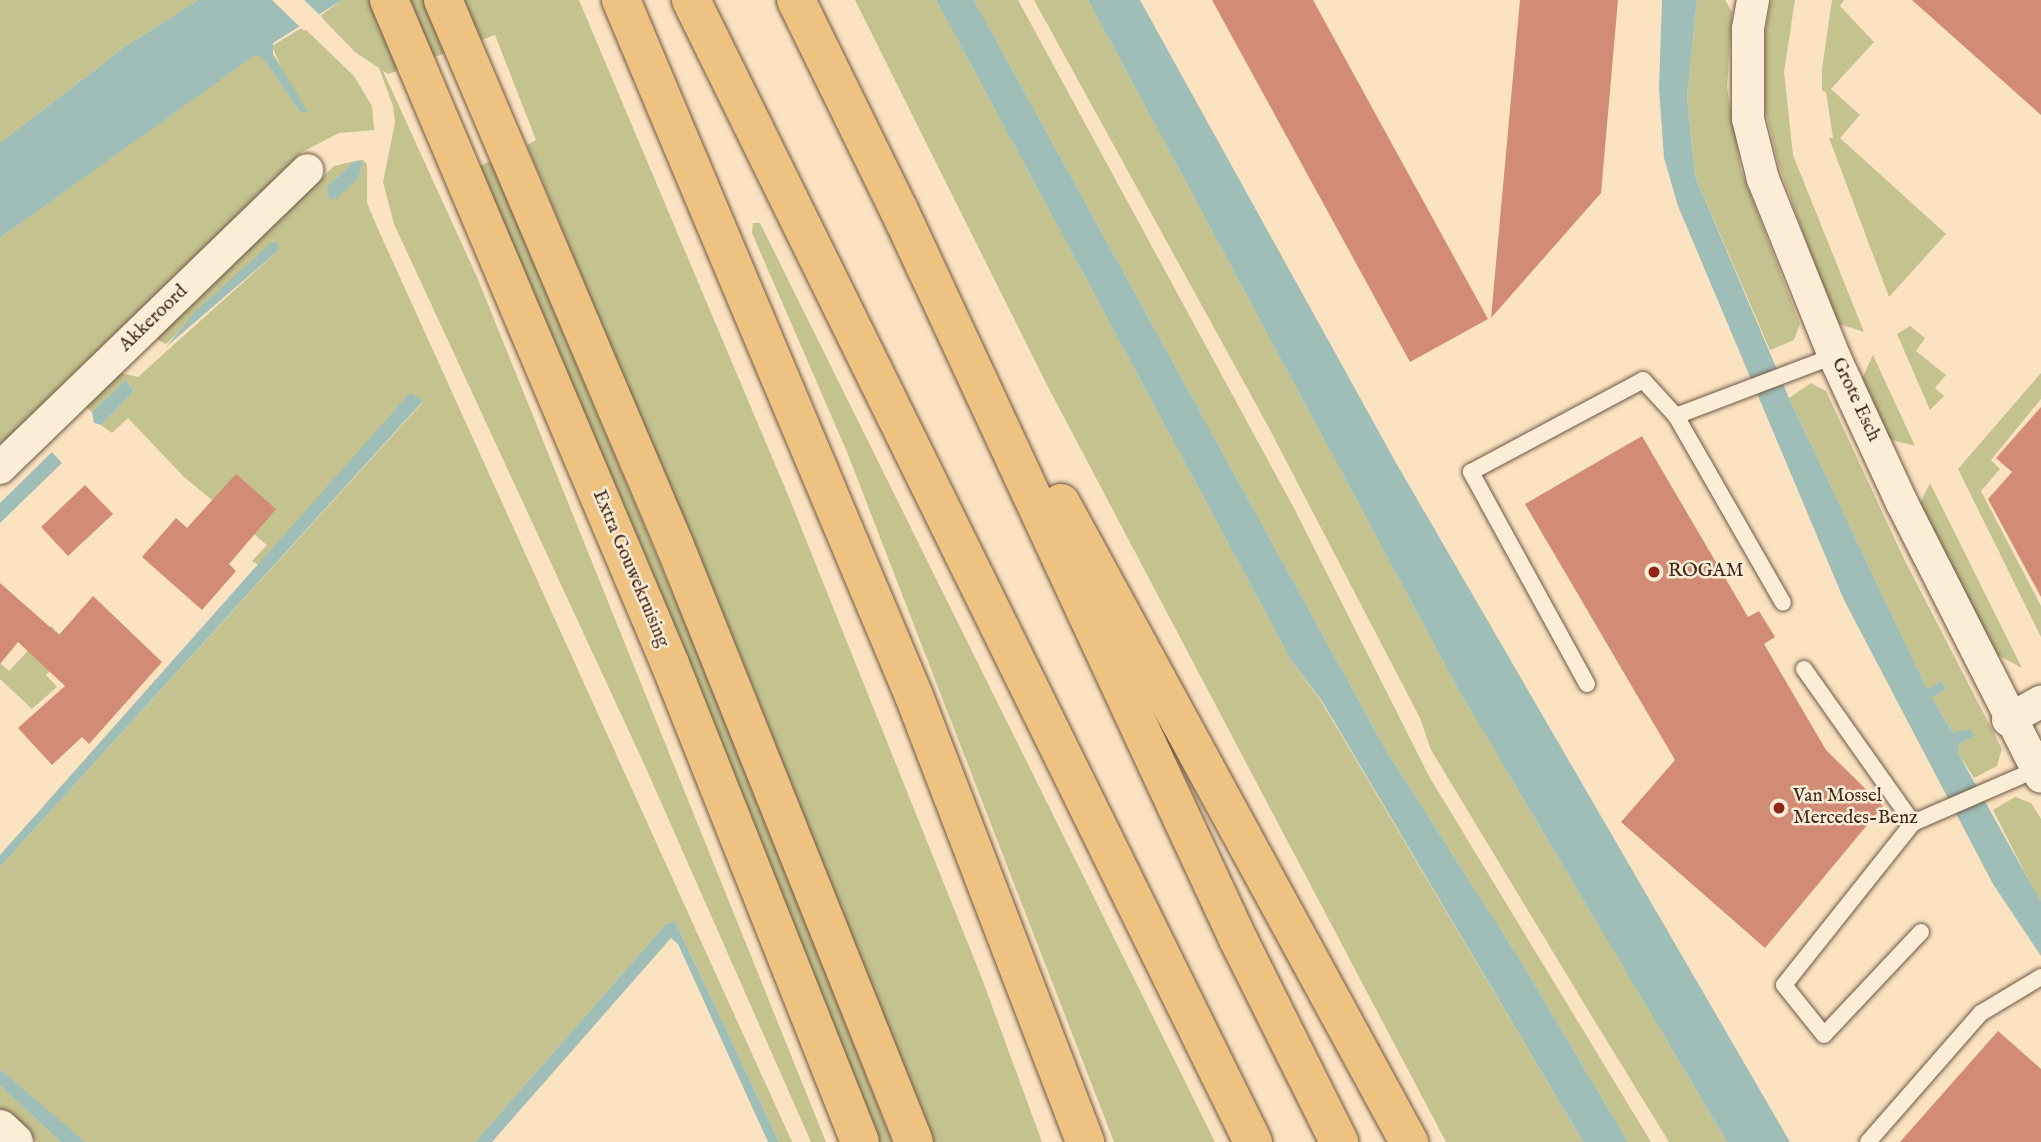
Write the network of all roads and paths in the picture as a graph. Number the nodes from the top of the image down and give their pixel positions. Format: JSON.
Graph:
{"nodes":[{"id":1,"x":389,"y":0,"type":"edge"},
{"id":2,"x":443,"y":0,"type":"edge"},
{"id":3,"x":621,"y":0,"type":"edge"},
{"id":4,"x":691,"y":0,"type":"edge"},
{"id":5,"x":796,"y":0,"type":"edge"},
{"id":6,"x":1753,"y":0,"type":"edge"},
{"id":7,"x":307,"y":170,"type":"dead end"},
{"id":8,"x":900,"y":210,"type":"junction"},
{"id":9,"x":1834,"y":356,"type":"junction"},
{"id":10,"x":1676,"y":416,"type":"junction"},
{"id":11,"x":0,"y":468,"type":"edge"},
{"id":12,"x":1783,"y":604,"type":"dead end"},
{"id":13,"x":1804,"y":669,"type":"dead end"},
{"id":14,"x":1587,"y":684,"type":"dead end"},
{"id":15,"x":2041,"y":702,"type":"edge"},
{"id":16,"x":2008,"y":720,"type":"junction"},
{"id":17,"x":2039,"y":773,"type":"edge"},
{"id":18,"x":1913,"y":823,"type":"junction"},
{"id":19,"x":1921,"y":932,"type":"dead end"},
{"id":20,"x":2041,"y":977,"type":"edge"},
{"id":21,"x":0,"y":1129,"type":"edge"},
{"id":22,"x":14,"y":1142,"type":"edge"},
{"id":23,"x":860,"y":1142,"type":"edge"},
{"id":24,"x":914,"y":1142,"type":"edge"},
{"id":25,"x":1084,"y":1142,"type":"edge"},
{"id":26,"x":1253,"y":1142,"type":"edge"},
{"id":27,"x":1339,"y":1142,"type":"edge"},
{"id":28,"x":1409,"y":1142,"type":"edge"},
{"id":29,"x":1868,"y":1142,"type":"edge"}],
"edges":[{"from":1,"to":23,"type":"main road","name":"Extra Gouwekruising"},
{"from":2,"to":24,"type":"main road"},
{"from":3,"to":25,"type":"main road"},
{"from":4,"to":26,"type":"main road"},
{"from":5,"to":8,"type":"main road"},
{"from":6,"to":9,"type":"street","name":"Grote Esch"},
{"from":7,"to":11,"type":"street","name":"Akkeroord"},
{"from":8,"to":27,"type":"main road"},
{"from":8,"to":28,"type":"main road"},
{"from":9,"to":10,"type":"lane"},
{"from":9,"to":16,"type":"street","name":"Grote Esch"},
{"from":10,"to":12,"type":"lane"},
{"from":10,"to":14,"type":"lane"},
{"from":13,"to":18,"type":"lane"},
{"from":15,"to":16,"type":"street"},
{"from":16,"to":17,"type":"street","name":"Grote Esch"},
{"from":17,"to":18,"type":"lane"},
{"from":18,"to":19,"type":"lane"},
{"from":20,"to":29,"type":"lane"},
{"from":21,"to":22,"type":"main road"}]}
